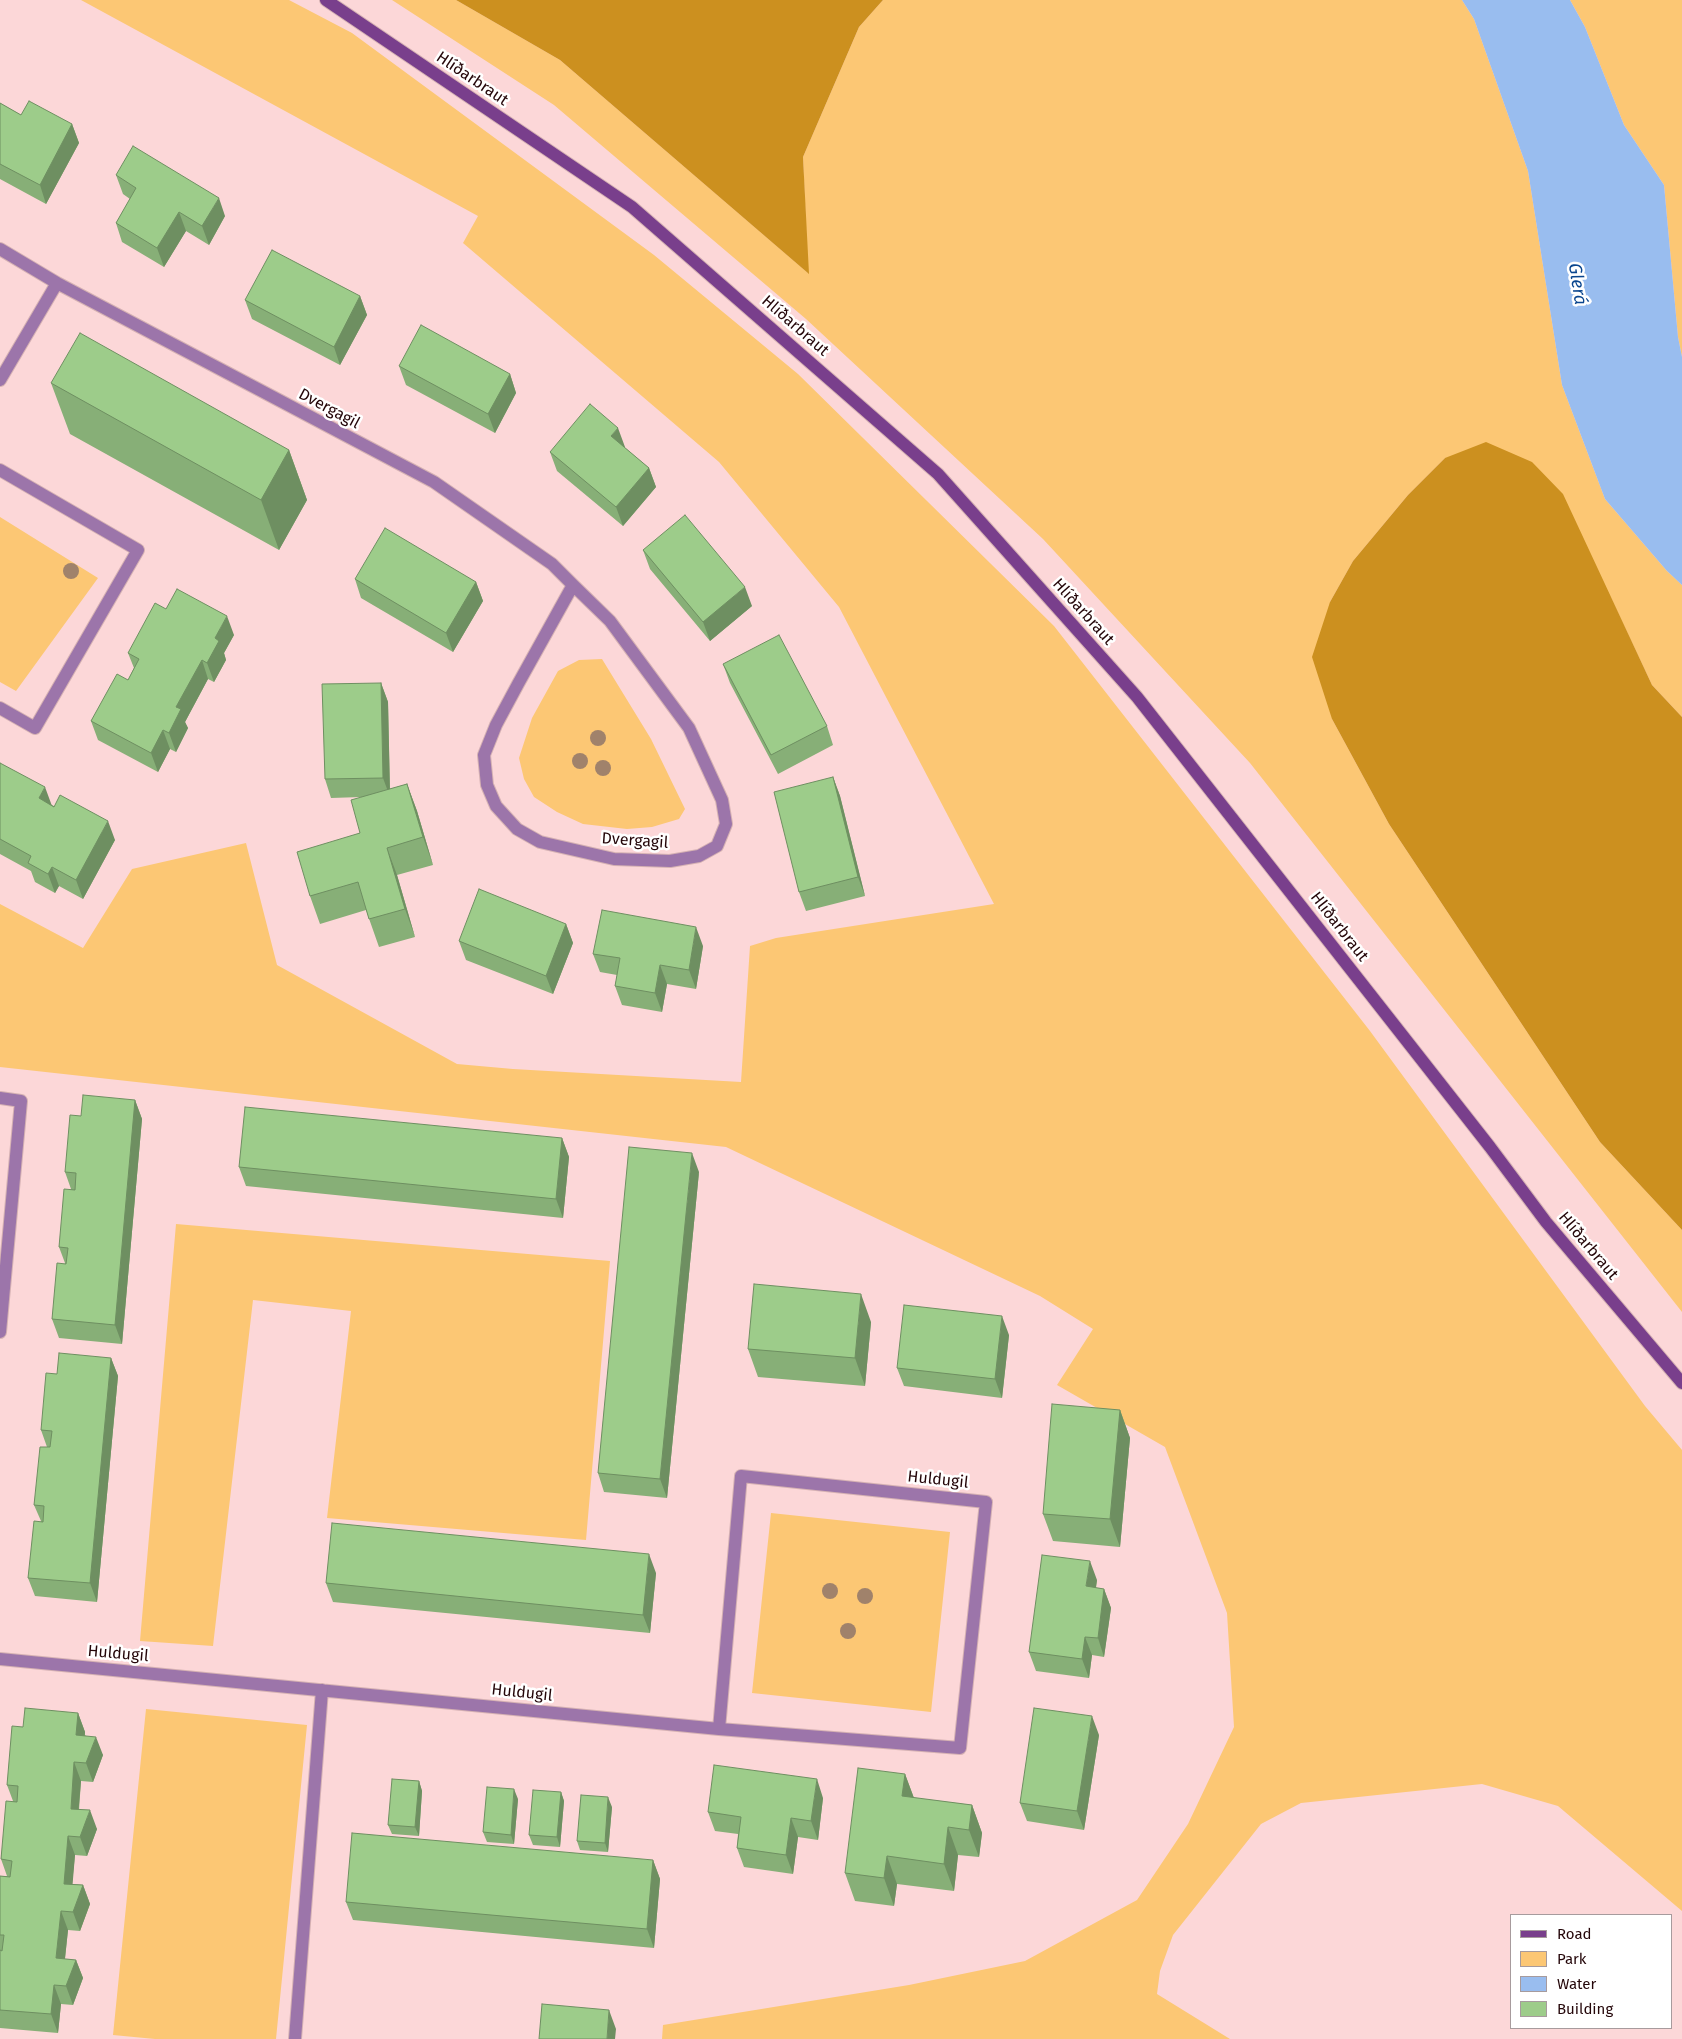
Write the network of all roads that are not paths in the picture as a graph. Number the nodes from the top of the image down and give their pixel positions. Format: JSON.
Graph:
{"nodes":[{"id":1,"x":326,"y":0,"type":"edge"},
{"id":2,"x":0,"y":249,"type":"edge"},
{"id":3,"x":57,"y":283,"type":"junction"},
{"id":4,"x":0,"y":380,"type":"edge"},
{"id":5,"x":0,"y":470,"type":"edge"},
{"id":6,"x":573,"y":585,"type":"junction"},
{"id":7,"x":0,"y":708,"type":"edge"},
{"id":8,"x":0,"y":1098,"type":"edge"},
{"id":9,"x":0,"y":1332,"type":"edge"},
{"id":10,"x":1682,"y":1383,"type":"edge"},
{"id":11,"x":0,"y":1659,"type":"edge"},
{"id":12,"x":322,"y":1690,"type":"junction"},
{"id":13,"x":719,"y":1728,"type":"junction"},
{"id":14,"x":295,"y":2039,"type":"edge"}],
"edges":[{"from":1,"to":10,"type":"main road","name":"Hlíðarbraut"},
{"from":2,"to":3,"type":"street","name":"Dvergagil"},
{"from":3,"to":4,"type":"street"},
{"from":3,"to":6,"type":"street","name":"Dvergagil"},
{"from":5,"to":7,"type":"street"},
{"from":6,"to":6,"type":"street","name":"Dvergagil"},
{"from":8,"to":9,"type":"street"},
{"from":11,"to":12,"type":"street","name":"Huldugil"},
{"from":12,"to":13,"type":"street","name":"Huldugil"},
{"from":12,"to":14,"type":"street"},
{"from":13,"to":13,"type":"street","name":"Huldugil"}]}
